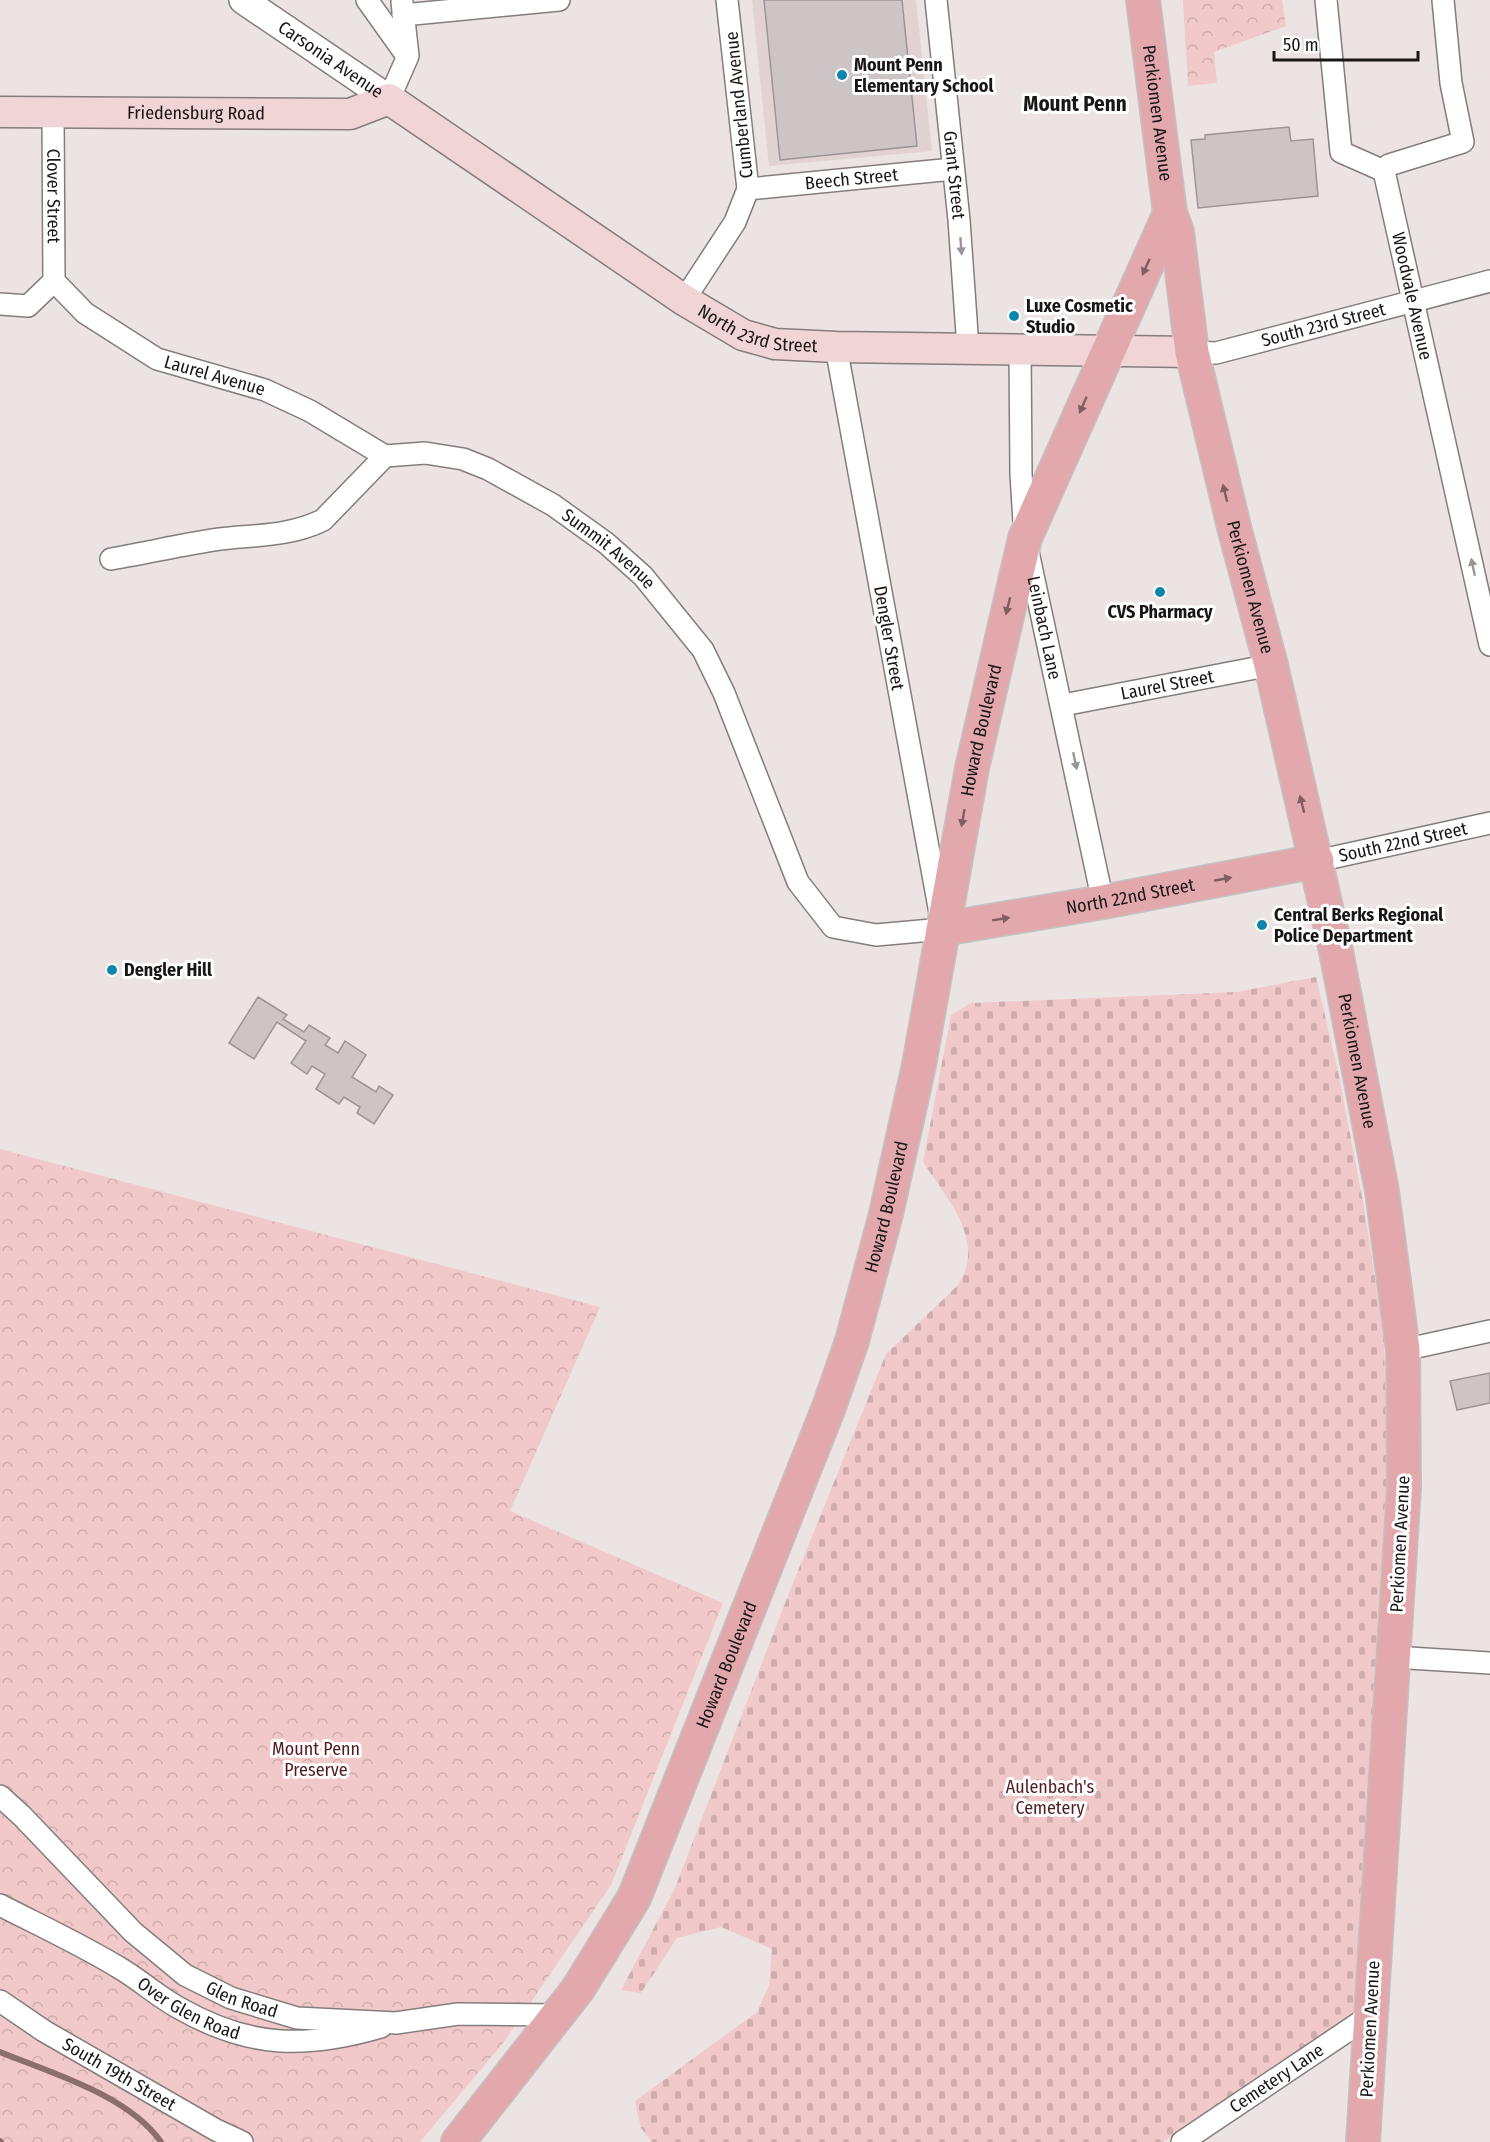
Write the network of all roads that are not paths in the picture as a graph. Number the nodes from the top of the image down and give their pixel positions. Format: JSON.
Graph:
{"nodes":[{"id":1,"x":243,"y":0,"type":"edge"},
{"id":2,"x":367,"y":0,"type":"edge"},
{"id":3,"x":559,"y":0,"type":"edge"},
{"id":4,"x":727,"y":0,"type":"edge"},
{"id":5,"x":936,"y":0,"type":"edge"},
{"id":6,"x":1143,"y":0,"type":"edge"},
{"id":7,"x":1326,"y":0,"type":"edge"},
{"id":8,"x":1443,"y":0,"type":"edge"},
{"id":9,"x":403,"y":7,"type":"edge"},
{"id":10,"x":408,"y":56,"type":"junction"},
{"id":11,"x":389,"y":99,"type":"junction"},
{"id":12,"x":0,"y":112,"type":"edge"},
{"id":13,"x":53,"y":112,"type":"junction"},
{"id":14,"x":953,"y":169,"type":"junction"},
{"id":15,"x":1384,"y":171,"type":"junction"},
{"id":16,"x":748,"y":189,"type":"junction"},
{"id":17,"x":1170,"y":213,"type":"junction"},
{"id":18,"x":54,"y":281,"type":"junction"},
{"id":19,"x":1490,"y":281,"type":"edge"},
{"id":20,"x":684,"y":300,"type":"junction"},
{"id":21,"x":1414,"y":302,"type":"junction"},
{"id":22,"x":0,"y":304,"type":"edge"},
{"id":23,"x":836,"y":347,"type":"junction"},
{"id":24,"x":968,"y":348,"type":"junction"},
{"id":25,"x":1020,"y":350,"type":"junction"},
{"id":26,"x":1108,"y":351,"type":"junction"},
{"id":27,"x":1192,"y":352,"type":"junction"},
{"id":28,"x":385,"y":456,"type":"junction"},
{"id":29,"x":1025,"y":538,"type":"junction"},
{"id":30,"x":111,"y":559,"type":"dead end"},
{"id":31,"x":1490,"y":645,"type":"edge"},
{"id":32,"x":1271,"y":665,"type":"junction"},
{"id":33,"x":1063,"y":705,"type":"junction"},
{"id":34,"x":1490,"y":823,"type":"edge"},
{"id":35,"x":1317,"y":861,"type":"junction"},
{"id":36,"x":1103,"y":902,"type":"junction"},
{"id":37,"x":944,"y":929,"type":"junction"},
{"id":38,"x":1490,"y":1331,"type":"edge"},
{"id":39,"x":1403,"y":1350,"type":"junction"},
{"id":40,"x":1393,"y":1657,"type":"junction"},
{"id":41,"x":1490,"y":1663,"type":"edge"},
{"id":42,"x":0,"y":1796,"type":"edge"},
{"id":43,"x":0,"y":1905,"type":"edge"},
{"id":44,"x":0,"y":2001,"type":"edge"},
{"id":45,"x":1371,"y":2014,"type":"junction"},
{"id":46,"x":559,"y":2015,"type":"junction"},
{"id":47,"x":396,"y":2023,"type":"junction"},
{"id":48,"x":242,"y":2142,"type":"edge"},
{"id":49,"x":458,"y":2142,"type":"edge"},
{"id":50,"x":1182,"y":2142,"type":"edge"},
{"id":51,"x":1363,"y":2142,"type":"edge"}],
"edges":[{"from":1,"to":11,"type":"street","name":"Carsonia Avenue"},
{"from":2,"to":10,"type":"street"},
{"from":3,"to":9,"type":"street"},
{"from":4,"to":16,"type":"street","name":"Cumberland Avenue"},
{"from":5,"to":14,"type":"street","name":"Grant Street"},
{"from":6,"to":17,"type":"main road","name":"Perkiomen Avenue"},
{"from":7,"to":15,"type":"street"},
{"from":8,"to":15,"type":"street"},
{"from":9,"to":10,"type":"street"},
{"from":10,"to":11,"type":"street"},
{"from":11,"to":13,"type":"main road","name":"Friedensburg Road"},
{"from":11,"to":20,"type":"main road","name":"North 23rd Street"},
{"from":12,"to":13,"type":"main road","name":"Friedensburg Road"},
{"from":13,"to":18,"type":"street","name":"Clover Street"},
{"from":14,"to":16,"type":"street","name":"Beech Street"},
{"from":14,"to":24,"type":"street","name":"Grant Street","one_way":true},
{"from":15,"to":21,"type":"street","name":"Woodvale Avenue"},
{"from":16,"to":20,"type":"street","name":"Cumberland Avenue"},
{"from":17,"to":26,"type":"main road","name":"Howard Boulevard","one_way":true},
{"from":17,"to":27,"type":"main road","name":"Perkiomen Avenue"},
{"from":18,"to":22,"type":"street"},
{"from":18,"to":28,"type":"street","name":"Laurel Avenue"},
{"from":19,"to":21,"type":"street","name":"South 23rd Street"},
{"from":20,"to":23,"type":"main road","name":"North 23rd Street"},
{"from":21,"to":27,"type":"street","name":"South 23rd Street"},
{"from":31,"to":21,"type":"street","name":"Woodvale Avenue","one_way":true},
{"from":23,"to":24,"type":"main road","name":"North 23rd Street"},
{"from":23,"to":37,"type":"street","name":"Dengler Street"},
{"from":24,"to":25,"type":"main road","name":"North 23rd Street"},
{"from":25,"to":26,"type":"main road","name":"North 23rd Street"},
{"from":25,"to":29,"type":"street","name":"Leinbach Lane"},
{"from":26,"to":27,"type":"main road","name":"North 23rd Street"},
{"from":26,"to":29,"type":"main road","name":"Howard Boulevard","one_way":true},
{"from":32,"to":27,"type":"main road","name":"Perkiomen Avenue","one_way":true},
{"from":28,"to":30,"type":"street"},
{"from":28,"to":37,"type":"street","name":"Summit Avenue"},
{"from":29,"to":33,"type":"street","name":"Leinbach Lane"},
{"from":29,"to":37,"type":"main road","name":"Howard Boulevard","one_way":true},
{"from":32,"to":33,"type":"street","name":"Laurel Street"},
{"from":35,"to":32,"type":"main road","name":"Perkiomen Avenue","one_way":true},
{"from":33,"to":36,"type":"street","name":"Leinbach Lane","one_way":true},
{"from":34,"to":35,"type":"street","name":"South 22nd Street"},
{"from":36,"to":35,"type":"main road","name":"North 22nd Street","one_way":true},
{"from":35,"to":39,"type":"main road","name":"Perkiomen Avenue"},
{"from":37,"to":36,"type":"main road","name":"North 22nd Street","one_way":true},
{"from":37,"to":46,"type":"main road","name":"Howard Boulevard"},
{"from":38,"to":39,"type":"street"},
{"from":39,"to":40,"type":"main road","name":"Perkiomen Avenue"},
{"from":40,"to":41,"type":"street"},
{"from":40,"to":45,"type":"main road","name":"Perkiomen Avenue"},
{"from":42,"to":47,"type":"street","name":"Glen Road"},
{"from":43,"to":47,"type":"street","name":"Over Glen Road"},
{"from":44,"to":48,"type":"street","name":"South 19th Street"},
{"from":45,"to":50,"type":"street","name":"Cemetery Lane"},
{"from":45,"to":51,"type":"main road","name":"Perkiomen Avenue"},
{"from":46,"to":47,"type":"street","name":"Glen Road"},
{"from":46,"to":49,"type":"main road","name":"Howard Boulevard"}]}
